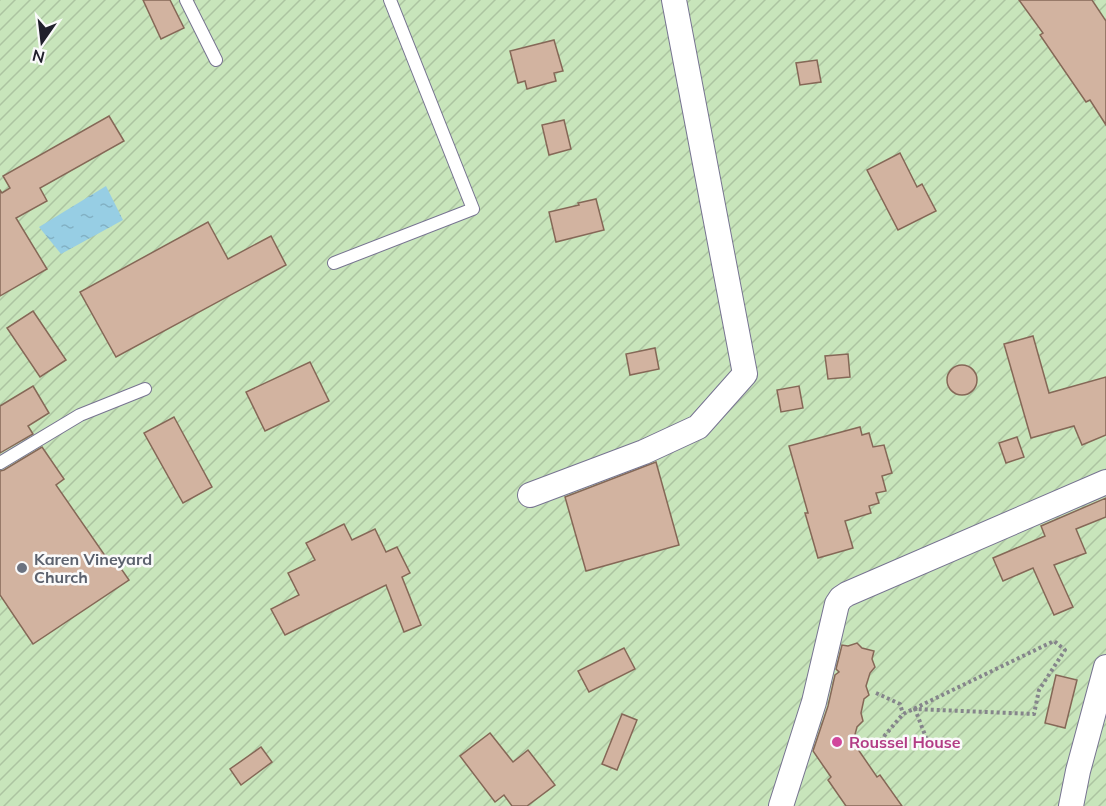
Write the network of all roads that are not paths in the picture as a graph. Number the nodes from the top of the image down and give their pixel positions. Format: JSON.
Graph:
{"nodes":[{"id":1,"x":186,"y":0,"type":"edge"},
{"id":2,"x":390,"y":0,"type":"edge"},
{"id":3,"x":674,"y":0,"type":"edge"},
{"id":4,"x":216,"y":60,"type":"dead end"},
{"id":5,"x":334,"y":264,"type":"dead end"},
{"id":6,"x":145,"y":388,"type":"dead end"},
{"id":7,"x":0,"y":462,"type":"edge"},
{"id":8,"x":1106,"y":482,"type":"edge"},
{"id":9,"x":530,"y":495,"type":"dead end"},
{"id":10,"x":1106,"y":667,"type":"edge"},
{"id":11,"x":781,"y":806,"type":"edge"},
{"id":12,"x":1071,"y":806,"type":"edge"}],
"edges":[{"from":1,"to":4,"type":"lane"},
{"from":2,"to":5,"type":"lane"},
{"from":3,"to":9,"type":"street"},
{"from":6,"to":7,"type":"lane"},
{"from":8,"to":11,"type":"street"},
{"from":10,"to":12,"type":"street"}]}
